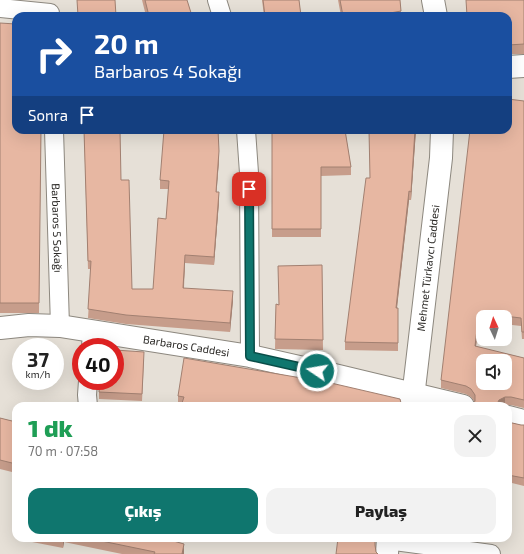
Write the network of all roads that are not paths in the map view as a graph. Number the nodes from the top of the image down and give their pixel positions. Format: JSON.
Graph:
{"nodes":[{"id":1,"x":217,"y":0,"type":"edge"},
{"id":2,"x":432,"y":0,"type":"edge"},
{"id":3,"x":0,"y":8,"type":"edge"},
{"id":4,"x":50,"y":10,"type":"edge"},
{"id":5,"x":221,"y":12,"type":"edge"},
{"id":6,"x":435,"y":12,"type":"edge"},
{"id":7,"x":524,"y":66,"type":"edge"},
{"id":8,"x":512,"y":67,"type":"edge"},
{"id":9,"x":54,"y":134,"type":"edge"},
{"id":10,"x":246,"y":134,"type":"edge"},
{"id":11,"x":442,"y":134,"type":"edge"},
{"id":12,"x":60,"y":326,"type":"junction"},
{"id":13,"x":0,"y":328,"type":"edge"},
{"id":14,"x":89,"y":338,"type":"edge"},
{"id":15,"x":124,"y":343,"type":"edge"},
{"id":16,"x":250,"y":356,"type":"junction"},
{"id":17,"x":87,"y":390,"type":"edge"},
{"id":18,"x":413,"y":400,"type":"edge"},
{"id":19,"x":88,"y":402,"type":"edge"},
{"id":20,"x":430,"y":402,"type":"edge"},
{"id":21,"x":512,"y":418,"type":"edge"},
{"id":22,"x":524,"y":421,"type":"edge"},
{"id":23,"x":387,"y":544,"type":"edge"},
{"id":24,"x":491,"y":554,"type":"edge"}],
"edges":[{"from":1,"to":5,"type":"street"},
{"from":2,"to":6,"type":"street"},
{"from":3,"to":4,"type":"street"},
{"from":7,"to":8,"type":"street"},
{"from":9,"to":12,"type":"street","name":"Barbaros 5 Sokağı"},
{"from":10,"to":16,"type":"street"},
{"from":11,"to":18,"type":"street","name":"Mehmet Türkavcı Caddesi"},
{"from":12,"to":13,"type":"street","name":"Barbaros Caddesi"},
{"from":12,"to":14,"type":"street","name":"Barbaros Caddesi"},
{"from":15,"to":16,"type":"street","name":"Barbaros Caddesi"},
{"from":16,"to":18,"type":"street","name":"Barbaros Caddesi"},
{"from":17,"to":19,"type":"street"},
{"from":18,"to":20,"type":"street","name":"Barbaros Caddesi"},
{"from":21,"to":22,"type":"street"},
{"from":23,"to":24,"type":"street"}]}
